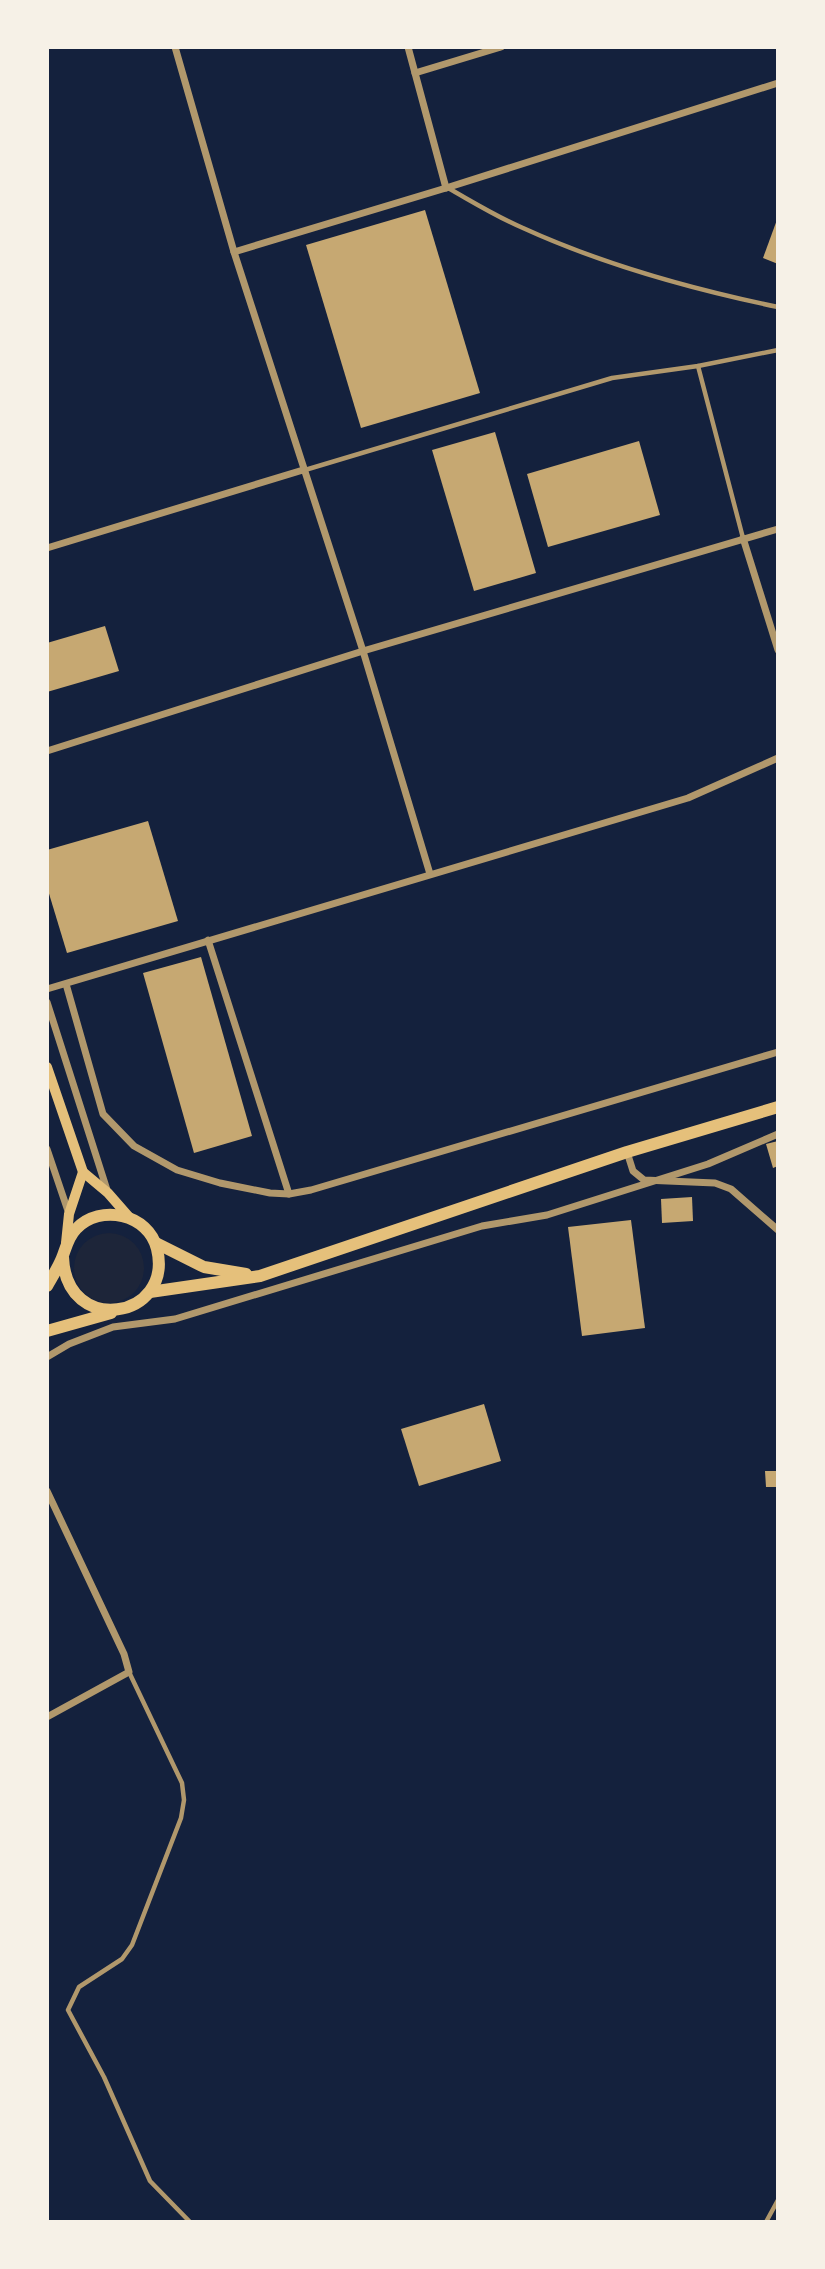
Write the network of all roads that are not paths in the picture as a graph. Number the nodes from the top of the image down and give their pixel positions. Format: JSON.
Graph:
{"nodes":[{"id":1,"x":175,"y":47,"type":"edge"},
{"id":2,"x":408,"y":47,"type":"edge"},
{"id":3,"x":501,"y":47,"type":"edge"},
{"id":4,"x":415,"y":73,"type":"junction"},
{"id":5,"x":778,"y":83,"type":"edge"},
{"id":6,"x":446,"y":188,"type":"junction"},
{"id":7,"x":234,"y":252,"type":"junction"},
{"id":8,"x":778,"y":307,"type":"edge"},
{"id":9,"x":778,"y":350,"type":"edge"},
{"id":10,"x":698,"y":366,"type":"junction"},
{"id":11,"x":303,"y":470,"type":"junction"},
{"id":12,"x":778,"y":529,"type":"edge"},
{"id":13,"x":743,"y":538,"type":"junction"},
{"id":14,"x":47,"y":548,"type":"edge"},
{"id":15,"x":778,"y":650,"type":"edge"},
{"id":16,"x":363,"y":651,"type":"junction"},
{"id":17,"x":47,"y":751,"type":"edge"},
{"id":18,"x":778,"y":758,"type":"edge"},
{"id":19,"x":430,"y":874,"type":"junction"},
{"id":20,"x":208,"y":940,"type":"junction"},
{"id":21,"x":66,"y":984,"type":"junction"},
{"id":22,"x":47,"y":989,"type":"edge"},
{"id":23,"x":47,"y":1003,"type":"edge"},
{"id":24,"x":778,"y":1052,"type":"edge"},
{"id":25,"x":47,"y":1067,"type":"edge"},
{"id":26,"x":778,"y":1107,"type":"edge"},
{"id":27,"x":778,"y":1134,"type":"edge"},
{"id":28,"x":47,"y":1149,"type":"edge"},
{"id":29,"x":626,"y":1152,"type":"junction"},
{"id":30,"x":83,"y":1172,"type":"junction"},
{"id":31,"x":651,"y":1180,"type":"junction"},
{"id":32,"x":108,"y":1193,"type":"junction"},
{"id":33,"x":289,"y":1194,"type":"junction"},
{"id":34,"x":69,"y":1214,"type":"junction"},
{"id":35,"x":129,"y":1217,"type":"junction"},
{"id":36,"x":778,"y":1230,"type":"edge"},
{"id":37,"x":156,"y":1243,"type":"junction"},
{"id":38,"x":64,"y":1251,"type":"junction"},
{"id":39,"x":260,"y":1276,"type":"junction"},
{"id":40,"x":47,"y":1286,"type":"edge"},
{"id":41,"x":150,"y":1292,"type":"junction"},
{"id":42,"x":121,"y":1310,"type":"junction"},
{"id":43,"x":47,"y":1331,"type":"edge"},
{"id":44,"x":47,"y":1357,"type":"edge"},
{"id":45,"x":47,"y":1491,"type":"edge"},
{"id":46,"x":129,"y":1672,"type":"junction"},
{"id":47,"x":47,"y":1717,"type":"edge"},
{"id":48,"x":778,"y":2200,"type":"edge"},
{"id":49,"x":190,"y":2222,"type":"edge"},
{"id":50,"x":766,"y":2222,"type":"edge"}],
"edges":[{"from":1,"to":7,"type":"street"},
{"from":2,"to":4,"type":"street"},
{"from":3,"to":4,"type":"street"},
{"from":4,"to":6,"type":"street"},
{"from":5,"to":6,"type":"street"},
{"from":6,"to":7,"type":"street"},
{"from":6,"to":8,"type":"lane"},
{"from":7,"to":11,"type":"street"},
{"from":9,"to":10,"type":"lane"},
{"from":10,"to":11,"type":"lane"},
{"from":10,"to":13,"type":"lane"},
{"from":11,"to":14,"type":"street"},
{"from":11,"to":16,"type":"street"},
{"from":12,"to":13,"type":"street"},
{"from":13,"to":15,"type":"street"},
{"from":13,"to":16,"type":"street"},
{"from":16,"to":17,"type":"street"},
{"from":16,"to":19,"type":"street"},
{"from":18,"to":19,"type":"street"},
{"from":19,"to":20,"type":"street"},
{"from":20,"to":21,"type":"street"},
{"from":20,"to":33,"type":"street"},
{"from":21,"to":22,"type":"street"},
{"from":21,"to":33,"type":"street"},
{"from":23,"to":32,"type":"street"},
{"from":24,"to":33,"type":"street"},
{"from":25,"to":30,"type":"main road"},
{"from":26,"to":29,"type":"main road"},
{"from":27,"to":31,"type":"street"},
{"from":28,"to":34,"type":"street"},
{"from":29,"to":31,"type":"street"},
{"from":29,"to":39,"type":"main road"},
{"from":30,"to":32,"type":"main road"},
{"from":30,"to":34,"type":"main road"},
{"from":31,"to":36,"type":"street"},
{"from":31,"to":44,"type":"street"},
{"from":32,"to":35,"type":"main road"},
{"from":34,"to":38,"type":"main road"},
{"from":35,"to":37,"type":"main road"},
{"from":35,"to":38,"type":"main road"},
{"from":37,"to":39,"type":"main road"},
{"from":37,"to":41,"type":"main road"},
{"from":38,"to":40,"type":"main road"},
{"from":38,"to":42,"type":"main road"},
{"from":39,"to":41,"type":"main road"},
{"from":41,"to":42,"type":"main road"},
{"from":42,"to":43,"type":"main road"},
{"from":45,"to":46,"type":"street"},
{"from":46,"to":47,"type":"street"},
{"from":46,"to":49,"type":"lane"},
{"from":48,"to":50,"type":"lane"}]}
